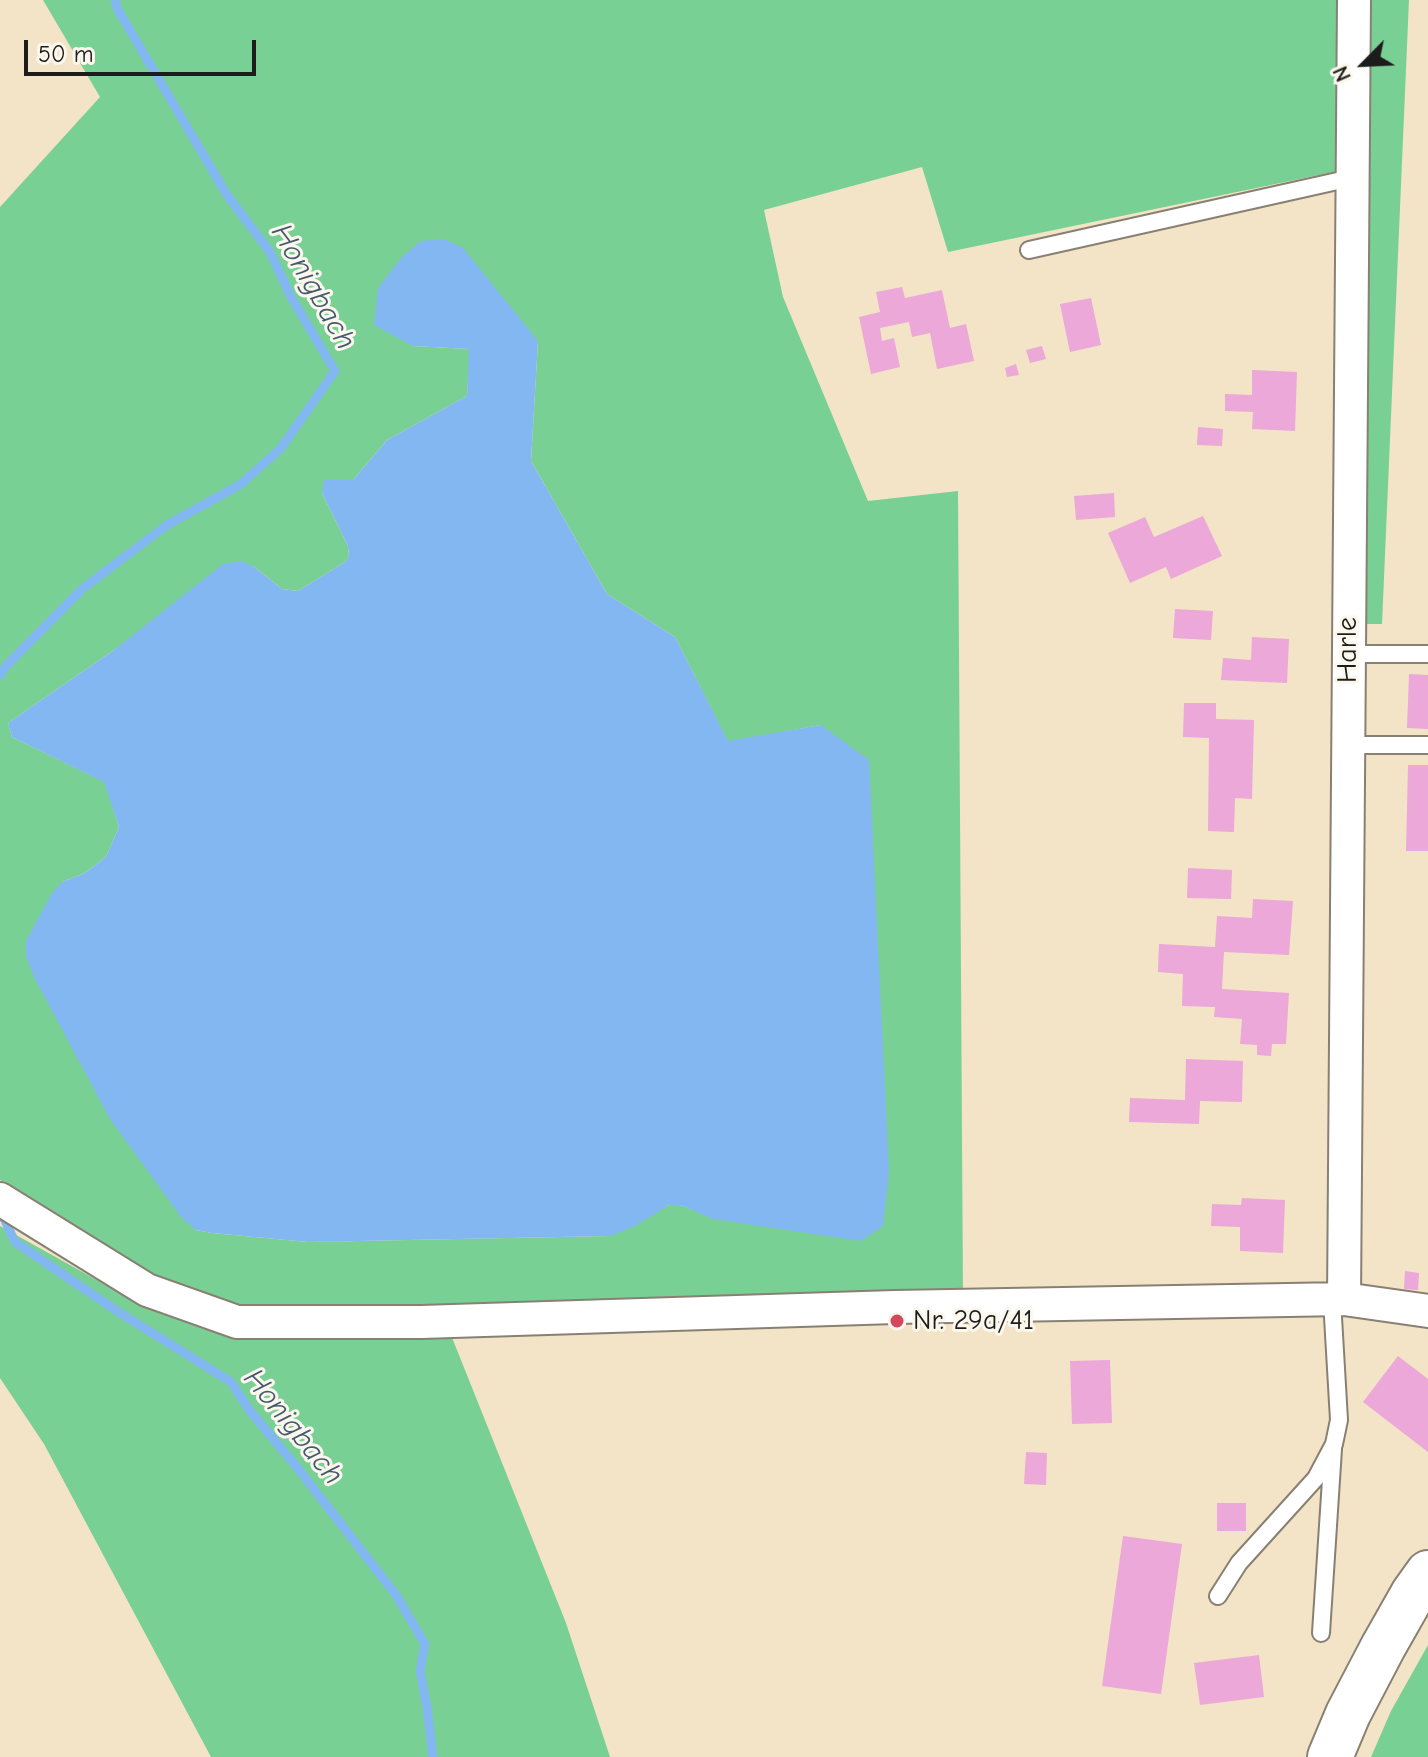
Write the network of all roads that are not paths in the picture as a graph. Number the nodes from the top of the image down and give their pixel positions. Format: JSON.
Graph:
{"nodes":[{"id":1,"x":1354,"y":0,"type":"edge"},
{"id":2,"x":1351,"y":178,"type":"junction"},
{"id":3,"x":1029,"y":250,"type":"dead end"},
{"id":4,"x":1348,"y":654,"type":"junction"},
{"id":5,"x":1428,"y":654,"type":"edge"},
{"id":6,"x":1347,"y":745,"type":"junction"},
{"id":7,"x":1428,"y":745,"type":"edge"},
{"id":8,"x":8,"y":1204,"type":"edge"},
{"id":9,"x":1338,"y":1300,"type":"junction"},
{"id":10,"x":1428,"y":1311,"type":"edge"},
{"id":11,"x":1334,"y":1444,"type":"junction"},
{"id":12,"x":1428,"y":1573,"type":"edge"},
{"id":13,"x":1218,"y":1596,"type":"dead end"},
{"id":14,"x":1321,"y":1633,"type":"dead end"},
{"id":15,"x":1330,"y":1757,"type":"edge"}],
"edges":[{"from":1,"to":2,"type":"street","name":"Harle"},
{"from":2,"to":3,"type":"lane"},
{"from":2,"to":4,"type":"street","name":"Harle"},
{"from":4,"to":5,"type":"lane"},
{"from":4,"to":6,"type":"street","name":"Harle"},
{"from":6,"to":7,"type":"lane"},
{"from":6,"to":9,"type":"street","name":"Harle"},
{"from":8,"to":9,"type":"street"},
{"from":9,"to":10,"type":"street"},
{"from":9,"to":11,"type":"lane"},
{"from":11,"to":13,"type":"lane"},
{"from":11,"to":14,"type":"lane"},
{"from":12,"to":15,"type":"street"}]}
